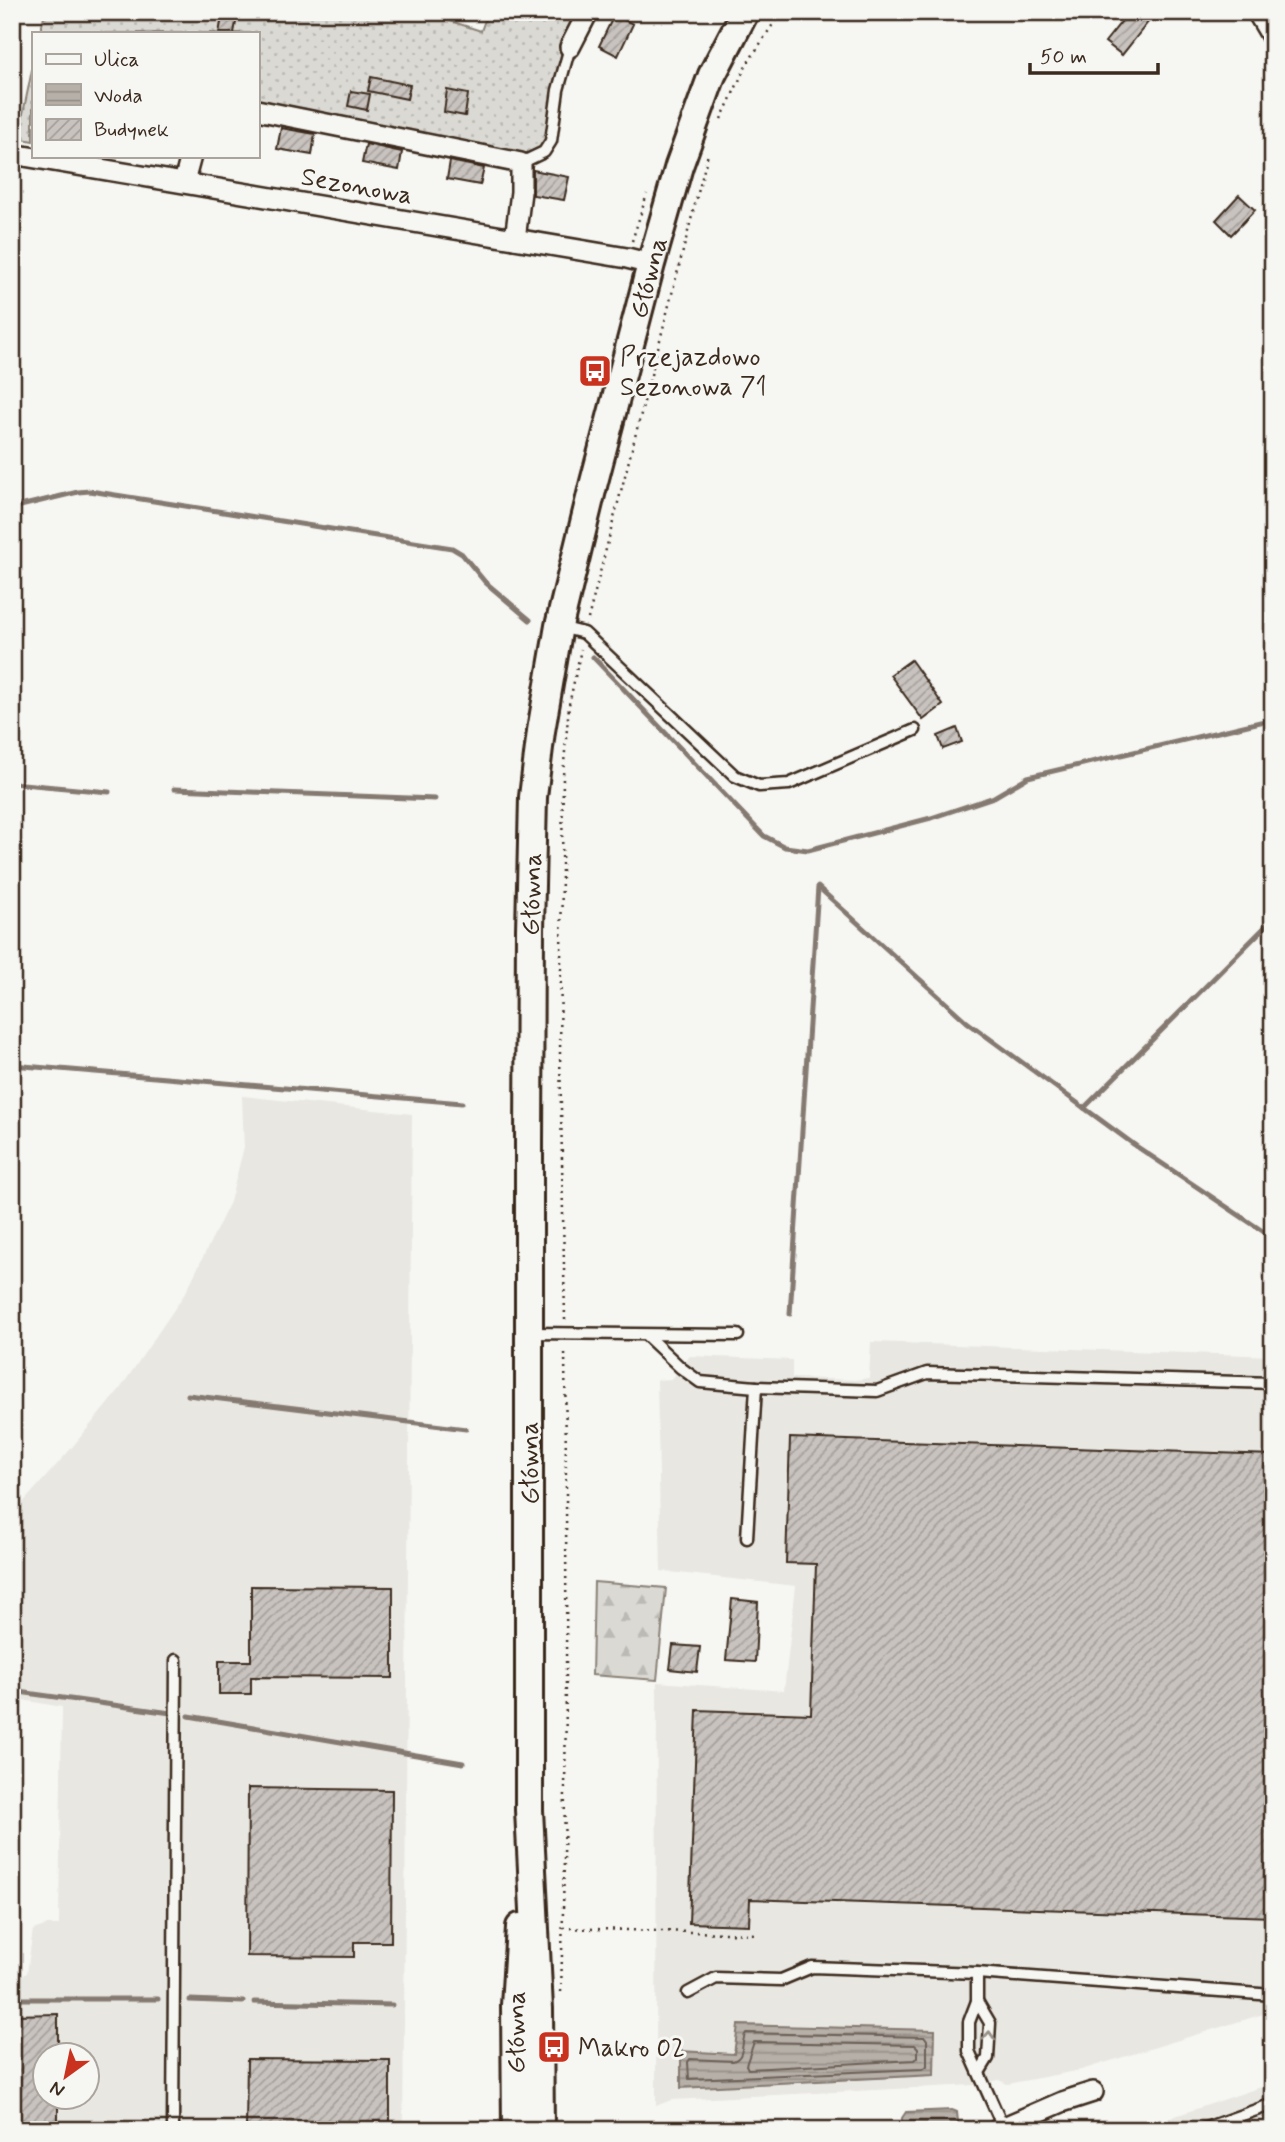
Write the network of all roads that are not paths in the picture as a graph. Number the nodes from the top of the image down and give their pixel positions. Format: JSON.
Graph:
{"nodes":[{"id":1,"x":588,"y":12,"type":"edge"},
{"id":2,"x":745,"y":12,"type":"edge"},
{"id":3,"x":1257,"y":12,"type":"edge"},
{"id":4,"x":1273,"y":39,"type":"edge"},
{"id":5,"x":570,"y":47,"type":"joint"},
{"id":6,"x":259,"y":110,"type":"edge"},
{"id":7,"x":12,"y":154,"type":"edge"},
{"id":8,"x":32,"y":157,"type":"edge"},
{"id":9,"x":37,"y":158,"type":"edge"},
{"id":10,"x":190,"y":158,"type":"edge"},
{"id":11,"x":521,"y":163,"type":"junction"},
{"id":12,"x":184,"y":182,"type":"junction"},
{"id":13,"x":515,"y":239,"type":"junction"},
{"id":14,"x":651,"y":264,"type":"junction"},
{"id":15,"x":559,"y":626,"type":"junction"},
{"id":16,"x":915,"y":730,"type":"dead end"},
{"id":17,"x":529,"y":1333,"type":"junction"},
{"id":18,"x":738,"y":1335,"type":"dead end"},
{"id":19,"x":647,"y":1336,"type":"junction"},
{"id":20,"x":1273,"y":1383,"type":"edge"},
{"id":21,"x":756,"y":1387,"type":"junction"},
{"id":22,"x":747,"y":1538,"type":"dead end"},
{"id":23,"x":176,"y":1660,"type":"dead end"},
{"id":24,"x":529,"y":1810,"type":"junction"},
{"id":25,"x":978,"y":1973,"type":"junction"},
{"id":26,"x":688,"y":1993,"type":"dead end"},
{"id":27,"x":1273,"y":1995,"type":"edge"},
{"id":28,"x":977,"y":2001,"type":"junction"},
{"id":29,"x":980,"y":2071,"type":"junction"},
{"id":30,"x":1093,"y":2092,"type":"dead end"},
{"id":31,"x":1273,"y":2104,"type":"edge"},
{"id":32,"x":1000,"y":2128,"type":"edge"},
{"id":33,"x":173,"y":2130,"type":"edge"},
{"id":34,"x":516,"y":2130,"type":"edge"},
{"id":35,"x":540,"y":2130,"type":"edge"},
{"id":36,"x":1200,"y":2130,"type":"edge"}],
"edges":[{"from":1,"to":5,"type":"street"},
{"from":2,"to":14,"type":"main road","name":"Główna"},
{"from":3,"to":4,"type":"street"},
{"from":5,"to":11,"type":"lane"},
{"from":6,"to":11,"type":"street"},
{"from":7,"to":8,"type":"street","name":"Sezonowa"},
{"from":9,"to":12,"type":"street","name":"Sezonowa"},
{"from":10,"to":12,"type":"street"},
{"from":11,"to":13,"type":"street"},
{"from":12,"to":13,"type":"street","name":"Sezonowa"},
{"from":13,"to":14,"type":"street","name":"Sezonowa"},
{"from":14,"to":15,"type":"main road","name":"Główna"},
{"from":15,"to":16,"type":"lane"},
{"from":15,"to":17,"type":"main road","name":"Główna"},
{"from":17,"to":19,"type":"lane"},
{"from":17,"to":24,"type":"main road","name":"Główna"},
{"from":18,"to":19,"type":"lane"},
{"from":19,"to":21,"type":"lane"},
{"from":20,"to":21,"type":"lane"},
{"from":21,"to":22,"type":"lane"},
{"from":23,"to":33,"type":"lane"},
{"from":24,"to":34,"type":"main road","name":"Główna"},
{"from":24,"to":35,"type":"main road","name":"Główna"},
{"from":25,"to":26,"type":"lane"},
{"from":25,"to":27,"type":"lane"},
{"from":25,"to":28,"type":"lane"},
{"from":28,"to":29,"type":"lane"},
{"from":29,"to":28,"type":"lane","one_way":true},
{"from":29,"to":32,"type":"lane"},
{"from":30,"to":32,"type":"street"},
{"from":31,"to":36,"type":"lane"}]}
